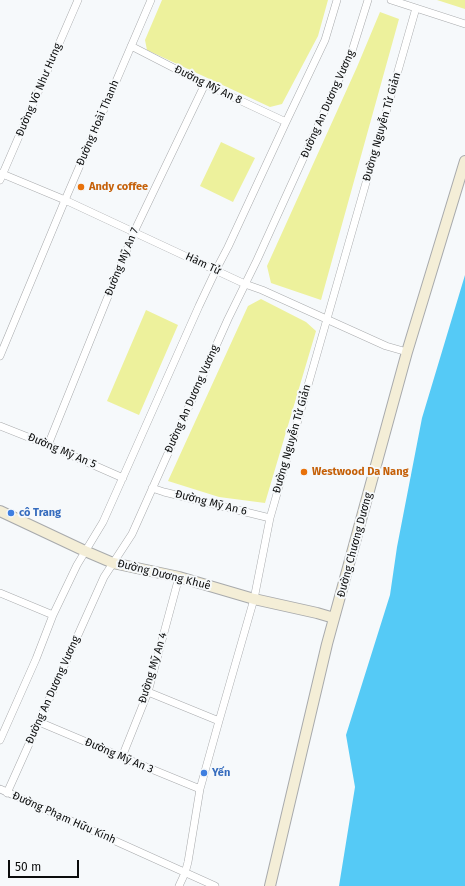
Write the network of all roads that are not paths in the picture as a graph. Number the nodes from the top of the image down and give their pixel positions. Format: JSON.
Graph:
{"nodes":[{"id":1,"x":78,"y":0,"type":"edge"},
{"id":2,"x":151,"y":0,"type":"edge"},
{"id":3,"x":337,"y":0,"type":"edge"},
{"id":4,"x":368,"y":0,"type":"edge"},
{"id":5,"x":391,"y":0,"type":"edge"},
{"id":6,"x":416,"y":8,"type":"junction"},
{"id":7,"x":465,"y":24,"type":"edge"},
{"id":8,"x":131,"y":46,"type":"junction"},
{"id":9,"x":205,"y":84,"type":"junction"},
{"id":10,"x":286,"y":122,"type":"junction"},
{"id":11,"x":465,"y":161,"type":"edge"},
{"id":12,"x":1,"y":175,"type":"edge"},
{"id":13,"x":65,"y":200,"type":"junction"},
{"id":14,"x":134,"y":232,"type":"junction"},
{"id":15,"x":216,"y":270,"type":"junction"},
{"id":16,"x":245,"y":284,"type":"junction"},
{"id":17,"x":327,"y":319,"type":"junction"},
{"id":18,"x":407,"y":352,"type":"junction"},
{"id":19,"x":0,"y":356,"type":"edge"},
{"id":20,"x":0,"y":426,"type":"edge"},
{"id":21,"x":48,"y":444,"type":"junction"},
{"id":22,"x":123,"y":478,"type":"junction"},
{"id":23,"x":152,"y":488,"type":"junction"},
{"id":24,"x":0,"y":511,"type":"edge"},
{"id":25,"x":270,"y":518,"type":"junction"},
{"id":26,"x":85,"y":551,"type":"junction"},
{"id":27,"x":113,"y":563,"type":"junction"},
{"id":28,"x":179,"y":577,"type":"junction"},
{"id":29,"x":0,"y":593,"type":"edge"},
{"id":30,"x":254,"y":599,"type":"junction"},
{"id":31,"x":53,"y":615,"type":"junction"},
{"id":32,"x":334,"y":618,"type":"junction"},
{"id":33,"x":148,"y":692,"type":"junction"},
{"id":34,"x":219,"y":721,"type":"junction"},
{"id":35,"x":39,"y":722,"type":"junction"},
{"id":36,"x":0,"y":740,"type":"edge"},
{"id":37,"x":122,"y":757,"type":"junction"},
{"id":38,"x":200,"y":789,"type":"junction"},
{"id":39,"x":3,"y":791,"type":"edge"},
{"id":40,"x":186,"y":873,"type":"junction"},
{"id":41,"x":179,"y":886,"type":"edge"},
{"id":42,"x":215,"y":886,"type":"edge"},
{"id":43,"x":270,"y":886,"type":"edge"}],
"edges":[{"from":1,"to":12,"type":"street","name":"Đường Võ Như Hưng"},
{"from":2,"to":8,"type":"street","name":"Đường Hoài Thanh"},
{"from":3,"to":10,"type":"street"},
{"from":4,"to":16,"type":"street","name":"Đường An Dương Vương"},
{"from":5,"to":6,"type":"street"},
{"from":6,"to":7,"type":"street"},
{"from":6,"to":17,"type":"street","name":"Đường Nguyễn Tử Giản"},
{"from":8,"to":9,"type":"street","name":"Đường Mỹ An 8"},
{"from":8,"to":13,"type":"street","name":"Đường Hoài Thanh"},
{"from":9,"to":10,"type":"street","name":"Đường Mỹ An 8"},
{"from":9,"to":14,"type":"street","name":"Đường Mỹ An 7"},
{"from":10,"to":15,"type":"street"},
{"from":11,"to":18,"type":"main road","name":"Đường Chương Dương"},
{"from":12,"to":13,"type":"street","name":"Hàm Tử"},
{"from":13,"to":14,"type":"street","name":"Hàm Tử"},
{"from":13,"to":19,"type":"street","name":"Đường Hoài Thanh"},
{"from":14,"to":15,"type":"street","name":"Hàm Tử"},
{"from":14,"to":21,"type":"street","name":"Đường Mỹ An 7"},
{"from":15,"to":16,"type":"street","name":"Hàm Tử"},
{"from":15,"to":22,"type":"street"},
{"from":16,"to":17,"type":"street","name":"Hàm Tử"},
{"from":16,"to":23,"type":"street","name":"Đường An Dương Vương"},
{"from":17,"to":18,"type":"street","name":"Hàm Tử"},
{"from":17,"to":25,"type":"street","name":"Đường Nguyễn Tử Giản"},
{"from":18,"to":32,"type":"main road","name":"Đường Chương Dương"},
{"from":20,"to":21,"type":"street","name":"Đường Mỹ An 5"},
{"from":21,"to":22,"type":"street","name":"Đường Mỹ An 5"},
{"from":22,"to":26,"type":"street"},
{"from":23,"to":25,"type":"street","name":"Đường Mỹ An 6"},
{"from":23,"to":27,"type":"street","name":"Đường An Dương Vương"},
{"from":24,"to":26,"type":"main road","name":"Đường Dương Khuê"},
{"from":25,"to":30,"type":"street","name":"Đường Nguyễn Tử Giản"},
{"from":26,"to":27,"type":"main road","name":"Đường Dương Khuê"},
{"from":26,"to":31,"type":"street"},
{"from":27,"to":28,"type":"main road","name":"Đường Dương Khuê"},
{"from":27,"to":35,"type":"street","name":"Đường An Dương Vương"},
{"from":28,"to":30,"type":"main road","name":"Đường Dương Khuê"},
{"from":28,"to":33,"type":"street","name":"Đường Mỹ An 4"},
{"from":29,"to":31,"type":"street"},
{"from":30,"to":32,"type":"main road","name":"Đường Dương Khuê"},
{"from":30,"to":34,"type":"street","name":"Đường Nguyễn Tử Giản"},
{"from":31,"to":36,"type":"street"},
{"from":32,"to":43,"type":"main road","name":"Đường Chương Dương"},
{"from":33,"to":34,"type":"street"},
{"from":33,"to":37,"type":"street","name":"Đường Mỹ An 4"},
{"from":34,"to":38,"type":"street","name":"Đường Nguyễn Tử Giản"},
{"from":35,"to":37,"type":"street","name":"Đường Mỹ An 3"},
{"from":35,"to":39,"type":"street","name":"Đường An Dương Vương"},
{"from":37,"to":38,"type":"street","name":"Đường Mỹ An 3"},
{"from":38,"to":40,"type":"street","name":"Đường Nguyễn Tử Giản"},
{"from":39,"to":40,"type":"street","name":"Đường Phạm Hữu Kính"},
{"from":40,"to":41,"type":"street","name":"Đường Nguyễn Tử Giản"},
{"from":40,"to":42,"type":"street","name":"Đường Phạm Hữu Kính"}]}
